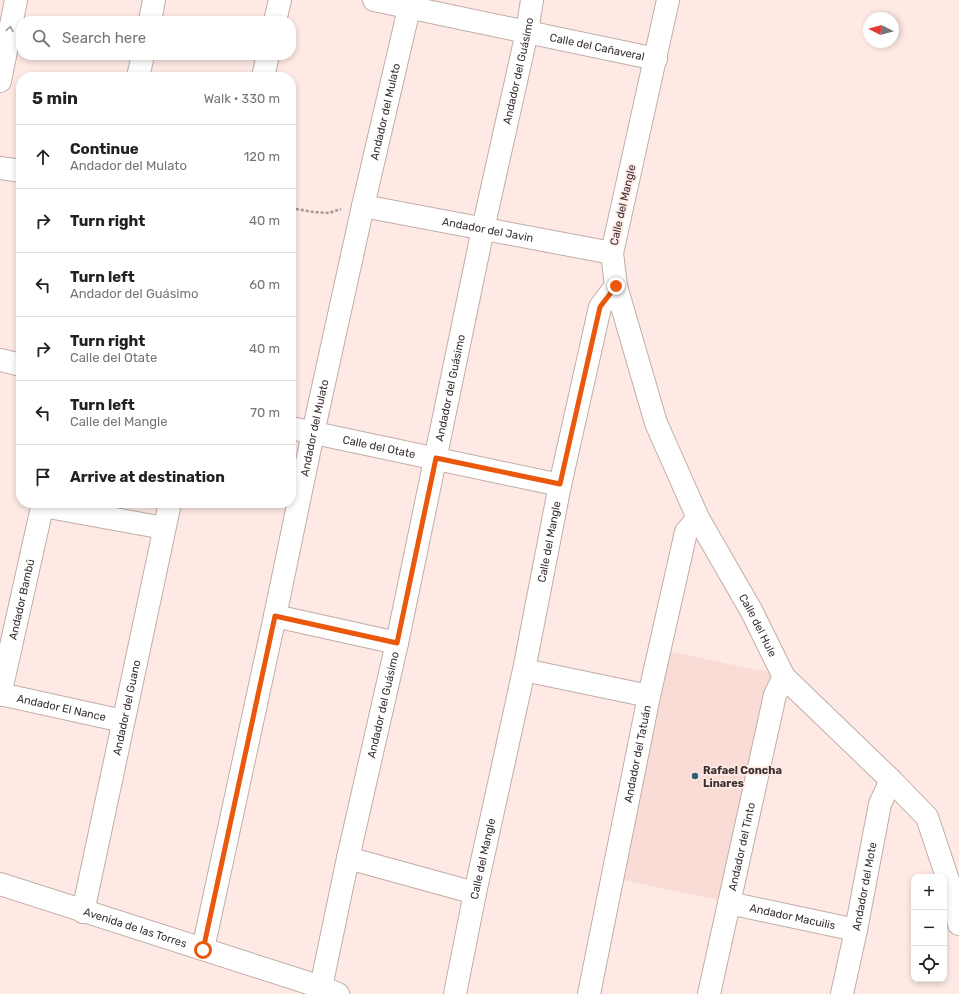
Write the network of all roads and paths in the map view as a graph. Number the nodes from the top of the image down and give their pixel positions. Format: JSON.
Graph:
{"nodes":[{"id":1,"x":16,"y":0,"type":"edge"},
{"id":2,"x":154,"y":0,"type":"edge"},
{"id":3,"x":280,"y":0,"type":"edge"},
{"id":4,"x":374,"y":0,"type":"edge"},
{"id":5,"x":532,"y":0,"type":"edge"},
{"id":6,"x":668,"y":0,"type":"edge"},
{"id":7,"x":410,"y":4,"type":"edge"},
{"id":8,"x":151,"y":16,"type":"edge"},
{"id":9,"x":277,"y":16,"type":"edge"},
{"id":10,"x":527,"y":32,"type":"junction"},
{"id":11,"x":656,"y":59,"type":"junction"},
{"id":12,"x":142,"y":60,"type":"edge"},
{"id":13,"x":267,"y":60,"type":"edge"},
{"id":14,"x":139,"y":72,"type":"edge"},
{"id":15,"x":264,"y":72,"type":"edge"},
{"id":16,"x":0,"y":81,"type":"edge"},
{"id":17,"x":0,"y":168,"type":"edge"},
{"id":18,"x":16,"y":170,"type":"edge"},
{"id":19,"x":363,"y":206,"type":"junction"},
{"id":20,"x":296,"y":209,"type":"edge"},
{"id":21,"x":483,"y":229,"type":"junction"},
{"id":22,"x":612,"y":253,"type":"junction"},
{"id":23,"x":616,"y":286,"type":"junction"},
{"id":24,"x":0,"y":360,"type":"edge"},
{"id":25,"x":16,"y":364,"type":"edge"},
{"id":26,"x":296,"y":429,"type":"edge"},
{"id":27,"x":313,"y":433,"type":"junction"},
{"id":28,"x":436,"y":458,"type":"junction"},
{"id":29,"x":560,"y":484,"type":"junction"},
{"id":30,"x":42,"y":508,"type":"edge"},
{"id":31,"x":63,"y":508,"type":"edge"},
{"id":32,"x":169,"y":508,"type":"edge"},
{"id":33,"x":698,"y":518,"type":"junction"},
{"id":34,"x":164,"y":528,"type":"junction"},
{"id":35,"x":275,"y":616,"type":"junction"},
{"id":36,"x":397,"y":643,"type":"junction"},
{"id":37,"x":524,"y":670,"type":"junction"},
{"id":38,"x":784,"y":678,"type":"junction"},
{"id":39,"x":0,"y":695,"type":"edge"},
{"id":40,"x":649,"y":696,"type":"junction"},
{"id":41,"x":123,"y":721,"type":"junction"},
{"id":42,"x":891,"y":780,"type":"junction"},
{"id":43,"x":348,"y":858,"type":"junction"},
{"id":44,"x":0,"y":884,"type":"edge"},
{"id":45,"x":475,"y":893,"type":"junction"},
{"id":46,"x":729,"y":903,"type":"junction"},
{"id":47,"x":83,"y":912,"type":"junction"},
{"id":48,"x":959,"y":924,"type":"edge"},
{"id":49,"x":856,"y":930,"type":"junction"},
{"id":50,"x":203,"y":950,"type":"junction"},
{"id":51,"x":329,"y":991,"type":"edge"},
{"id":52,"x":455,"y":994,"type":"edge"},
{"id":53,"x":589,"y":994,"type":"edge"},
{"id":54,"x":709,"y":994,"type":"edge"},
{"id":55,"x":842,"y":994,"type":"edge"}],
"edges":[{"from":16,"to":1,"type":"street","one_way":true},
{"from":2,"to":8,"type":"street"},
{"from":3,"to":9,"type":"street"},
{"from":4,"to":7,"type":"street","name":"Calle del Cañaveral"},
{"from":5,"to":10,"type":"street","name":"Andador del Guásimo"},
{"from":6,"to":11,"type":"street","name":"Calle del Mangle"},
{"from":7,"to":10,"type":"street","name":"Calle del Cañaveral"},
{"from":7,"to":19,"type":"street","name":"Andador del Mulato"},
{"from":10,"to":11,"type":"street","name":"Calle del Cañaveral"},
{"from":10,"to":21,"type":"street","name":"Andador del Guásimo"},
{"from":11,"to":22,"type":"street","name":"Calle del Mangle"},
{"from":12,"to":14,"type":"street"},
{"from":13,"to":15,"type":"street"},
{"from":17,"to":18,"type":"street"},
{"from":19,"to":20,"type":"path"},
{"from":19,"to":21,"type":"street","name":"Andador del Javin"},
{"from":19,"to":27,"type":"street","name":"Andador del Mulato"},
{"from":21,"to":22,"type":"street","name":"Andador del Javin"},
{"from":21,"to":28,"type":"street","name":"Andador del Guásimo"},
{"from":22,"to":23,"type":"street","name":"Calle del Mangle"},
{"from":23,"to":29,"type":"street","name":"Calle del Mangle"},
{"from":23,"to":33,"type":"street","name":"Calle del Hule"},
{"from":24,"to":25,"type":"street"},
{"from":26,"to":27,"type":"street","name":"Calle del Otate"},
{"from":27,"to":28,"type":"street","name":"Calle del Otate"},
{"from":27,"to":35,"type":"street","name":"Andador del Mulato"},
{"from":28,"to":29,"type":"street","name":"Calle del Otate"},
{"from":28,"to":36,"type":"street","name":"Andador del Guásimo"},
{"from":29,"to":37,"type":"street","name":"Calle del Mangle"},
{"from":30,"to":39,"type":"street","name":"Andador Bambú"},
{"from":31,"to":34,"type":"street"},
{"from":32,"to":34,"type":"street","name":"Andador del Guano"},
{"from":33,"to":38,"type":"street","name":"Calle del Hule"},
{"from":33,"to":40,"type":"street","name":"Andador del Tatuán"},
{"from":34,"to":41,"type":"street","name":"Andador del Guano"},
{"from":35,"to":36,"type":"street"},
{"from":35,"to":50,"type":"street","name":"Andador del Mulato"},
{"from":36,"to":43,"type":"street","name":"Andador del Guásimo"},
{"from":37,"to":40,"type":"street"},
{"from":37,"to":45,"type":"street","name":"Calle del Mangle"},
{"from":38,"to":42,"type":"street","name":"Calle del Hule"},
{"from":38,"to":46,"type":"street","name":"Andador del Tinto"},
{"from":39,"to":41,"type":"street","name":"Andador El Nance"},
{"from":40,"to":53,"type":"street","name":"Andador del Tatuán"},
{"from":41,"to":47,"type":"street","name":"Andador del Guano"},
{"from":42,"to":48,"type":"street","name":"Calle del Hule"},
{"from":42,"to":49,"type":"street","name":"Andador del Mote"},
{"from":43,"to":45,"type":"street"},
{"from":43,"to":51,"type":"street","name":"Andador del Guásimo"},
{"from":44,"to":47,"type":"street","name":"Avenida de las Torres"},
{"from":45,"to":52,"type":"street","name":"Calle del Mangle"},
{"from":46,"to":49,"type":"street","name":"Andador Macuilis"},
{"from":46,"to":54,"type":"street","name":"Andador del Tinto"},
{"from":47,"to":50,"type":"street","name":"Avenida de las Torres"},
{"from":49,"to":55,"type":"street","name":"Andador del Mote"},
{"from":50,"to":51,"type":"street","name":"Avenida de las Torres"}]}
